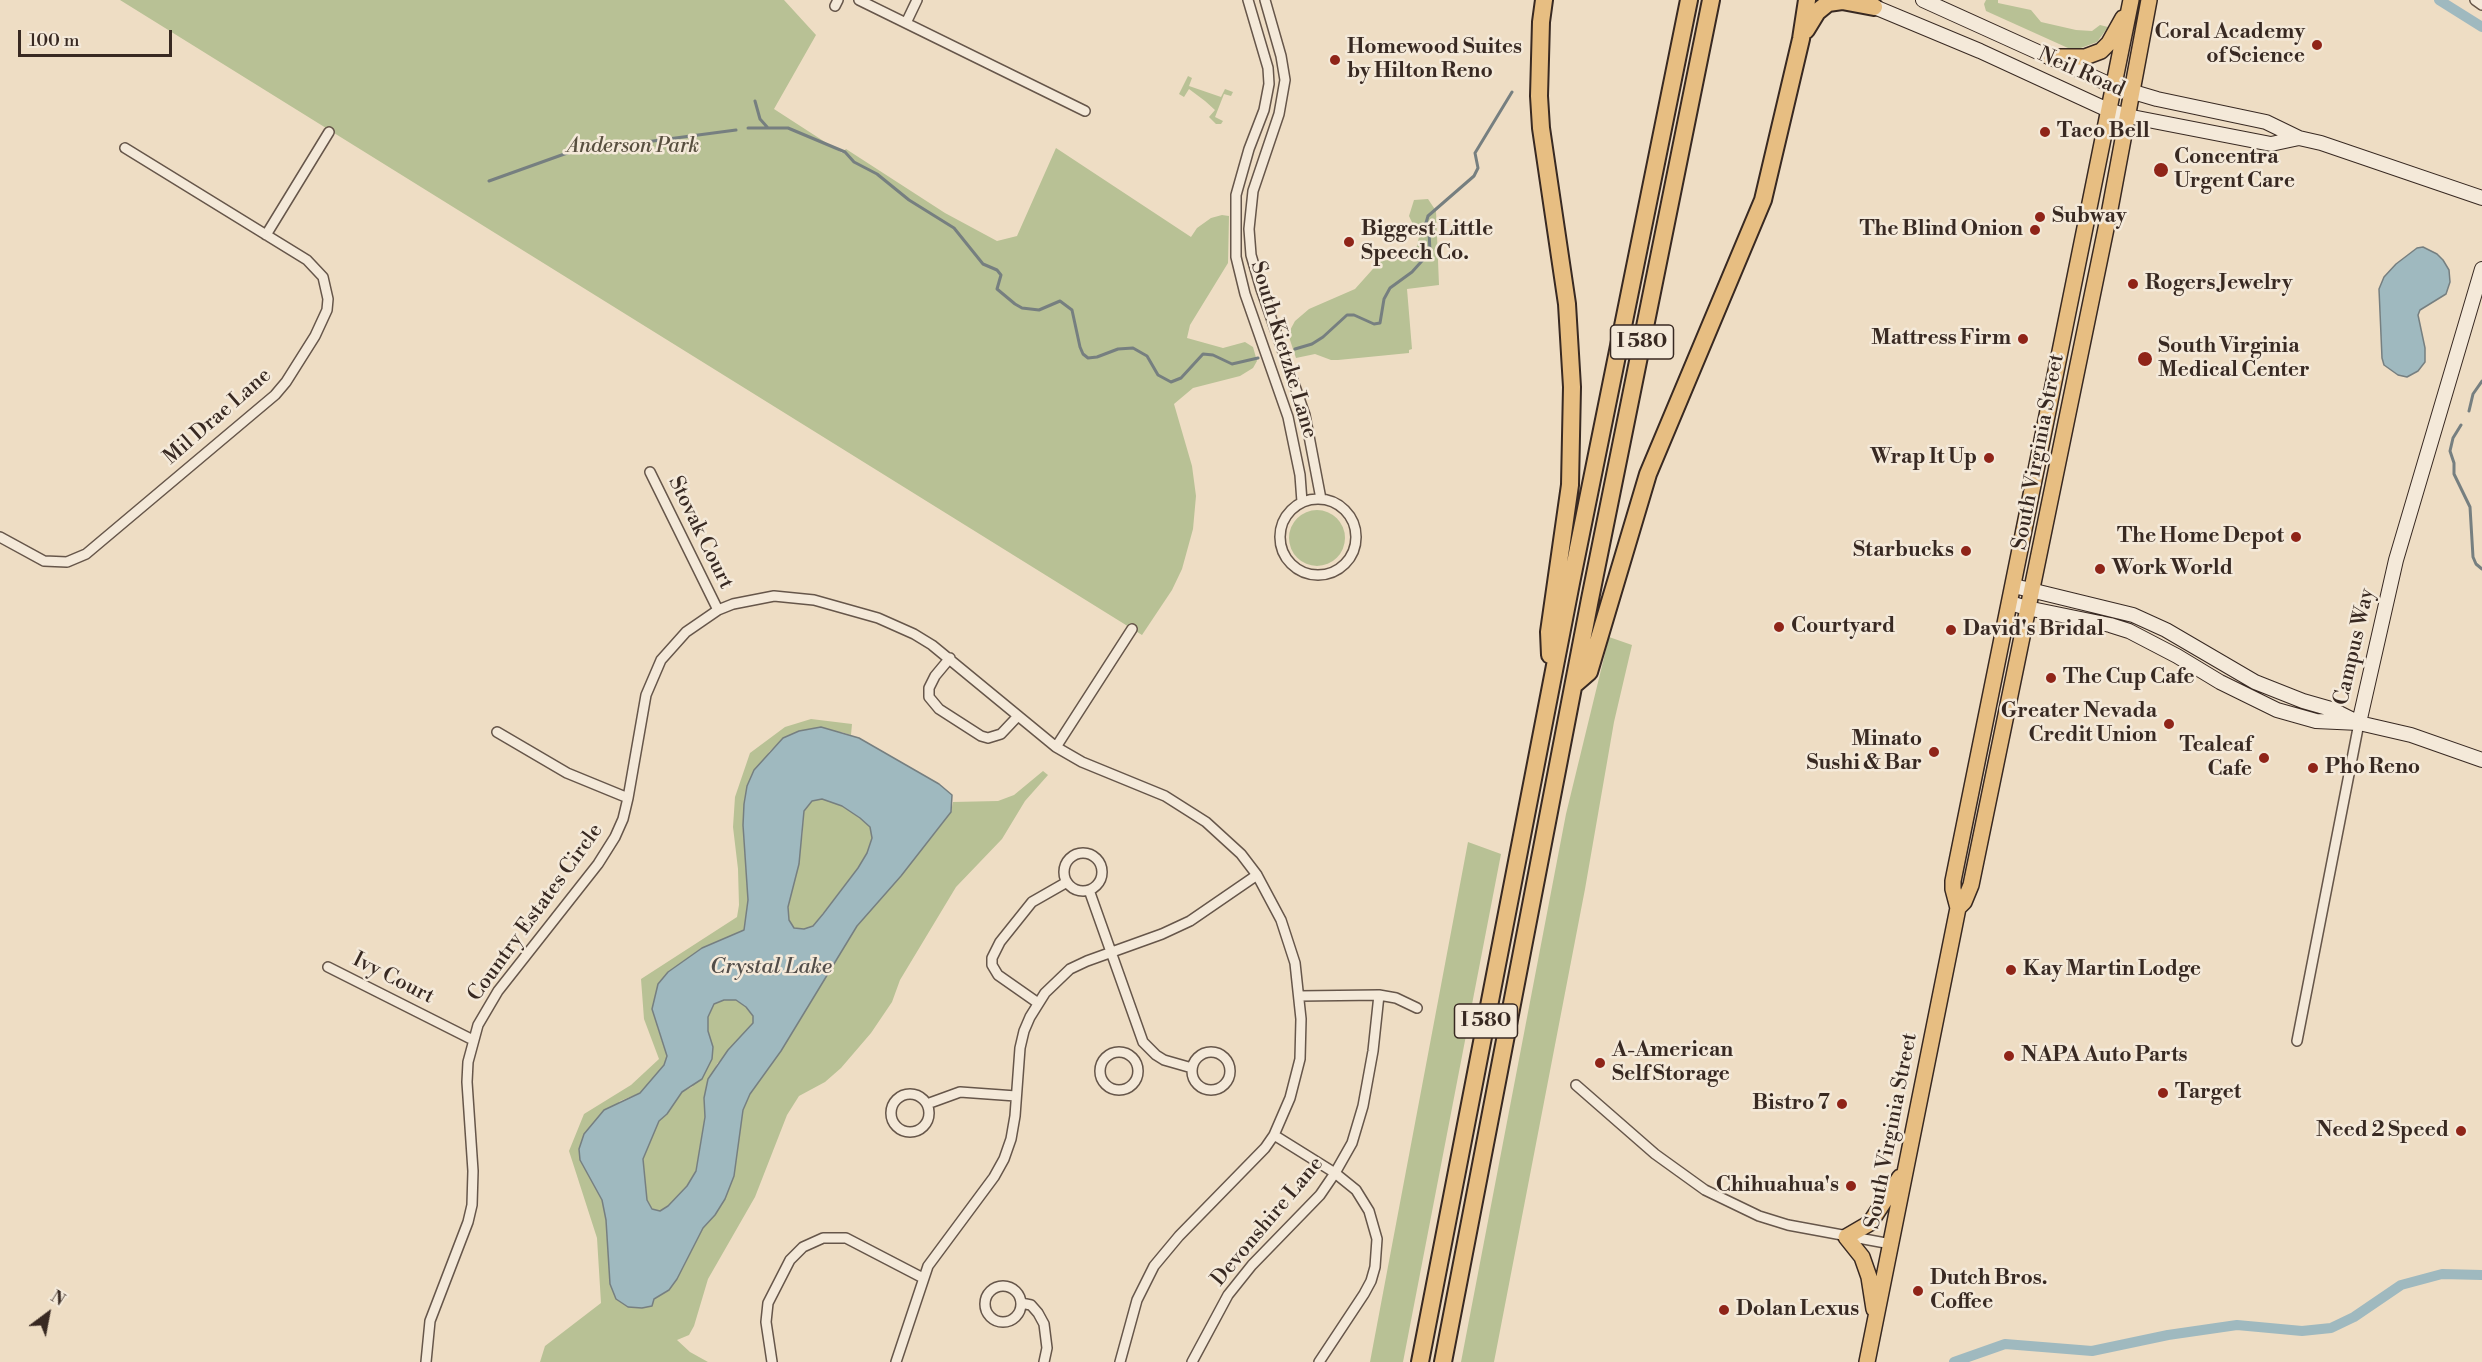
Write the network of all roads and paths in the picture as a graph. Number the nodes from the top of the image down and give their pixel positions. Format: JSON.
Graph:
{"nodes":[{"id":1,"x":859,"y":0,"type":"edge"},
{"id":2,"x":917,"y":0,"type":"edge"},
{"id":3,"x":1248,"y":0,"type":"edge"},
{"id":4,"x":1265,"y":0,"type":"edge"},
{"id":5,"x":1544,"y":0,"type":"edge"},
{"id":6,"x":1689,"y":0,"type":"edge"},
{"id":7,"x":1711,"y":0,"type":"edge"},
{"id":8,"x":1807,"y":0,"type":"edge"},
{"id":9,"x":1857,"y":0,"type":"edge"},
{"id":10,"x":1923,"y":0,"type":"edge"},
{"id":11,"x":2149,"y":0,"type":"edge"},
{"id":12,"x":2475,"y":0,"type":"edge"},
{"id":13,"x":2130,"y":2,"type":"edge"},
{"id":14,"x":2482,"y":4,"type":"edge"},
{"id":15,"x":1874,"y":7,"type":"junction"},
{"id":16,"x":906,"y":23,"type":"junction"},
{"id":17,"x":1801,"y":39,"type":"junction"},
{"id":18,"x":2050,"y":57,"type":"junction"},
{"id":19,"x":2113,"y":86,"type":"junction"},
{"id":20,"x":2132,"y":93,"type":"junction"},
{"id":21,"x":2108,"y":110,"type":"junction"},
{"id":22,"x":1085,"y":111,"type":"dead end"},
{"id":23,"x":2127,"y":116,"type":"junction"},
{"id":24,"x":329,"y":132,"type":"dead end"},
{"id":25,"x":2299,"y":138,"type":"junction"},
{"id":26,"x":125,"y":148,"type":"dead end"},
{"id":27,"x":2482,"y":198,"type":"edge"},
{"id":28,"x":266,"y":235,"type":"junction"},
{"id":29,"x":2482,"y":269,"type":"edge"},
{"id":30,"x":650,"y":472,"type":"dead end"},
{"id":31,"x":1322,"y":499,"type":"junction"},
{"id":32,"x":1302,"y":502,"type":"junction"},
{"id":33,"x":0,"y":537,"type":"edge"},
{"id":34,"x":2014,"y":586,"type":"junction"},
{"id":35,"x":2032,"y":590,"type":"junction"},
{"id":36,"x":2010,"y":603,"type":"junction"},
{"id":37,"x":2027,"y":608,"type":"junction"},
{"id":38,"x":718,"y":610,"type":"junction"},
{"id":39,"x":1132,"y":630,"type":"dead end"},
{"id":40,"x":950,"y":658,"type":"junction"},
{"id":41,"x":1552,"y":680,"type":"junction"},
{"id":42,"x":1574,"y":685,"type":"junction"},
{"id":43,"x":1018,"y":716,"type":"junction"},
{"id":44,"x":2359,"y":723,"type":"junction"},
{"id":45,"x":497,"y":732,"type":"dead end"},
{"id":46,"x":1056,"y":747,"type":"junction"},
{"id":47,"x":2482,"y":760,"type":"edge"},
{"id":48,"x":628,"y":798,"type":"junction"},
{"id":49,"x":1257,"y":875,"type":"junction"},
{"id":50,"x":1067,"y":882,"type":"junction"},
{"id":51,"x":1089,"y":890,"type":"junction"},
{"id":52,"x":1958,"y":908,"type":"junction"},
{"id":53,"x":1111,"y":952,"type":"junction"},
{"id":54,"x":328,"y":967,"type":"dead end"},
{"id":55,"x":1379,"y":995,"type":"junction"},
{"id":56,"x":1299,"y":996,"type":"junction"},
{"id":57,"x":1038,"y":1003,"type":"junction"},
{"id":58,"x":1417,"y":1008,"type":"dead end"},
{"id":59,"x":473,"y":1040,"type":"junction"},
{"id":60,"x":2297,"y":1041,"type":"dead end"},
{"id":61,"x":1147,"y":1048,"type":"junction"},
{"id":62,"x":1134,"y":1060,"type":"junction"},
{"id":63,"x":1192,"y":1068,"type":"junction"},
{"id":64,"x":1576,"y":1084,"type":"dead end"},
{"id":65,"x":1016,"y":1096,"type":"junction"},
{"id":66,"x":927,"y":1104,"type":"junction"},
{"id":67,"x":1274,"y":1135,"type":"junction"},
{"id":68,"x":1905,"y":1170,"type":"junction"},
{"id":69,"x":1335,"y":1173,"type":"junction"},
{"id":70,"x":1846,"y":1237,"type":"junction"},
{"id":71,"x":1891,"y":1244,"type":"junction"},
{"id":72,"x":923,"y":1278,"type":"junction"},
{"id":73,"x":1021,"y":1303,"type":"junction"},
{"id":74,"x":1876,"y":1319,"type":"junction"},
{"id":75,"x":426,"y":1362,"type":"edge"},
{"id":76,"x":772,"y":1362,"type":"edge"},
{"id":77,"x":896,"y":1362,"type":"edge"},
{"id":78,"x":1044,"y":1362,"type":"edge"},
{"id":79,"x":1120,"y":1362,"type":"edge"},
{"id":80,"x":1192,"y":1362,"type":"edge"},
{"id":81,"x":1319,"y":1362,"type":"edge"},
{"id":82,"x":1420,"y":1362,"type":"edge"},
{"id":83,"x":1443,"y":1362,"type":"edge"},
{"id":84,"x":1867,"y":1362,"type":"edge"}],
"edges":[{"from":1,"to":16,"type":"street"},
{"from":2,"to":16,"type":"street"},
{"from":3,"to":32,"type":"street","name":"South Kietzke Lane"},
{"from":4,"to":31,"type":"street","name":"South Kietzke Lane"},
{"from":5,"to":41,"type":"highway"},
{"from":6,"to":41,"type":"highway","number":"I 580"},
{"from":7,"to":42,"type":"highway","number":"I 580"},
{"from":8,"to":17,"type":"highway"},
{"from":9,"to":15,"type":"street","name":"Neil Road"},
{"from":10,"to":18,"type":"street","name":"Neil Road"},
{"from":11,"to":20,"type":"main road","name":"South Virginia Street"},
{"from":12,"to":14,"type":"street"},
{"from":13,"to":18,"type":"main road"},
{"from":13,"to":19,"type":"main road","name":"South Virginia Street"},
{"from":15,"to":17,"type":"highway"},
{"from":15,"to":21,"type":"street","name":"Neil Road"},
{"from":16,"to":22,"type":"street"},
{"from":17,"to":42,"type":"highway"},
{"from":18,"to":19,"type":"street","name":"Neil Road"},
{"from":19,"to":20,"type":"street","name":"Neil Road"},
{"from":19,"to":21,"type":"main road","name":"South Virginia Street"},
{"from":20,"to":23,"type":"main road","name":"South Virginia Street"},
{"from":20,"to":25,"type":"street","name":"Neil Road"},
{"from":21,"to":23,"type":"street","name":"Neil Road"},
{"from":21,"to":34,"type":"main road","name":"South Virginia Street"},
{"from":23,"to":25,"type":"street","name":"Neil Road"},
{"from":23,"to":35,"type":"main road","name":"South Virginia Street"},
{"from":24,"to":28,"type":"street"},
{"from":25,"to":27,"type":"street","name":"Neil Road"},
{"from":26,"to":28,"type":"street","name":"Mil Drae Lane"},
{"from":28,"to":33,"type":"street","name":"Mil Drae Lane"},
{"from":29,"to":44,"type":"street","name":"Campus Way"},
{"from":30,"to":38,"type":"street","name":"Stovak Court"},
{"from":31,"to":32,"type":"street"},
{"from":31,"to":32,"type":"street"},
{"from":34,"to":35,"type":"street"},
{"from":34,"to":36,"type":"main road","name":"South Virginia Street"},
{"from":35,"to":37,"type":"main road","name":"South Virginia Street"},
{"from":35,"to":44,"type":"street"},
{"from":36,"to":37,"type":"street"},
{"from":36,"to":52,"type":"main road","name":"South Virginia Street"},
{"from":37,"to":44,"type":"street"},
{"from":37,"to":52,"type":"main road","name":"South Virginia Street"},
{"from":38,"to":40,"type":"street","name":"Country Estates Circle"},
{"from":38,"to":48,"type":"street","name":"Country Estates Circle"},
{"from":39,"to":46,"type":"street"},
{"from":40,"to":43,"type":"street","name":"Country Estates Circle"},
{"from":40,"to":43,"type":"street"},
{"from":41,"to":82,"type":"highway","number":"I 580"},
{"from":42,"to":83,"type":"highway","number":"I 580"},
{"from":43,"to":46,"type":"street","name":"Country Estates Circle"},
{"from":44,"to":47,"type":"street"},
{"from":44,"to":60,"type":"street","name":"Campus Way"},
{"from":45,"to":48,"type":"street"},
{"from":46,"to":49,"type":"street","name":"Country Estates Circle"},
{"from":48,"to":59,"type":"street","name":"Country Estates Circle"},
{"from":49,"to":53,"type":"street"},
{"from":49,"to":56,"type":"street","name":"Country Estates Circle"},
{"from":50,"to":51,"type":"street"},
{"from":50,"to":51,"type":"street"},
{"from":50,"to":57,"type":"street"},
{"from":51,"to":53,"type":"street"},
{"from":52,"to":68,"type":"main road","name":"South Virginia Street"},
{"from":53,"to":57,"type":"street"},
{"from":53,"to":61,"type":"street"},
{"from":54,"to":59,"type":"street","name":"Ivy Court"},
{"from":55,"to":56,"type":"street"},
{"from":55,"to":58,"type":"street"},
{"from":55,"to":69,"type":"street","name":"Devonshire Lane"},
{"from":56,"to":67,"type":"street","name":"Country Estates Circle"},
{"from":57,"to":65,"type":"street"},
{"from":59,"to":75,"type":"street","name":"Country Estates Circle"},
{"from":61,"to":62,"type":"street"},
{"from":61,"to":63,"type":"street"},
{"from":62,"to":62,"type":"street"},
{"from":63,"to":63,"type":"street"},
{"from":64,"to":70,"type":"street"},
{"from":65,"to":66,"type":"street"},
{"from":65,"to":72,"type":"street"},
{"from":66,"to":66,"type":"street"},
{"from":67,"to":69,"type":"street"},
{"from":67,"to":79,"type":"street","name":"Country Estates Circle"},
{"from":68,"to":70,"type":"main road"},
{"from":68,"to":71,"type":"main road","name":"South Virginia Street"},
{"from":69,"to":80,"type":"street","name":"Devonshire Lane"},
{"from":69,"to":81,"type":"street"},
{"from":70,"to":71,"type":"street"},
{"from":70,"to":74,"type":"main road"},
{"from":71,"to":74,"type":"main road","name":"South Virginia Street"},
{"from":72,"to":76,"type":"street"},
{"from":72,"to":77,"type":"street"},
{"from":73,"to":73,"type":"street"},
{"from":73,"to":78,"type":"street"},
{"from":74,"to":84,"type":"main road","name":"South Virginia Street"}]}
